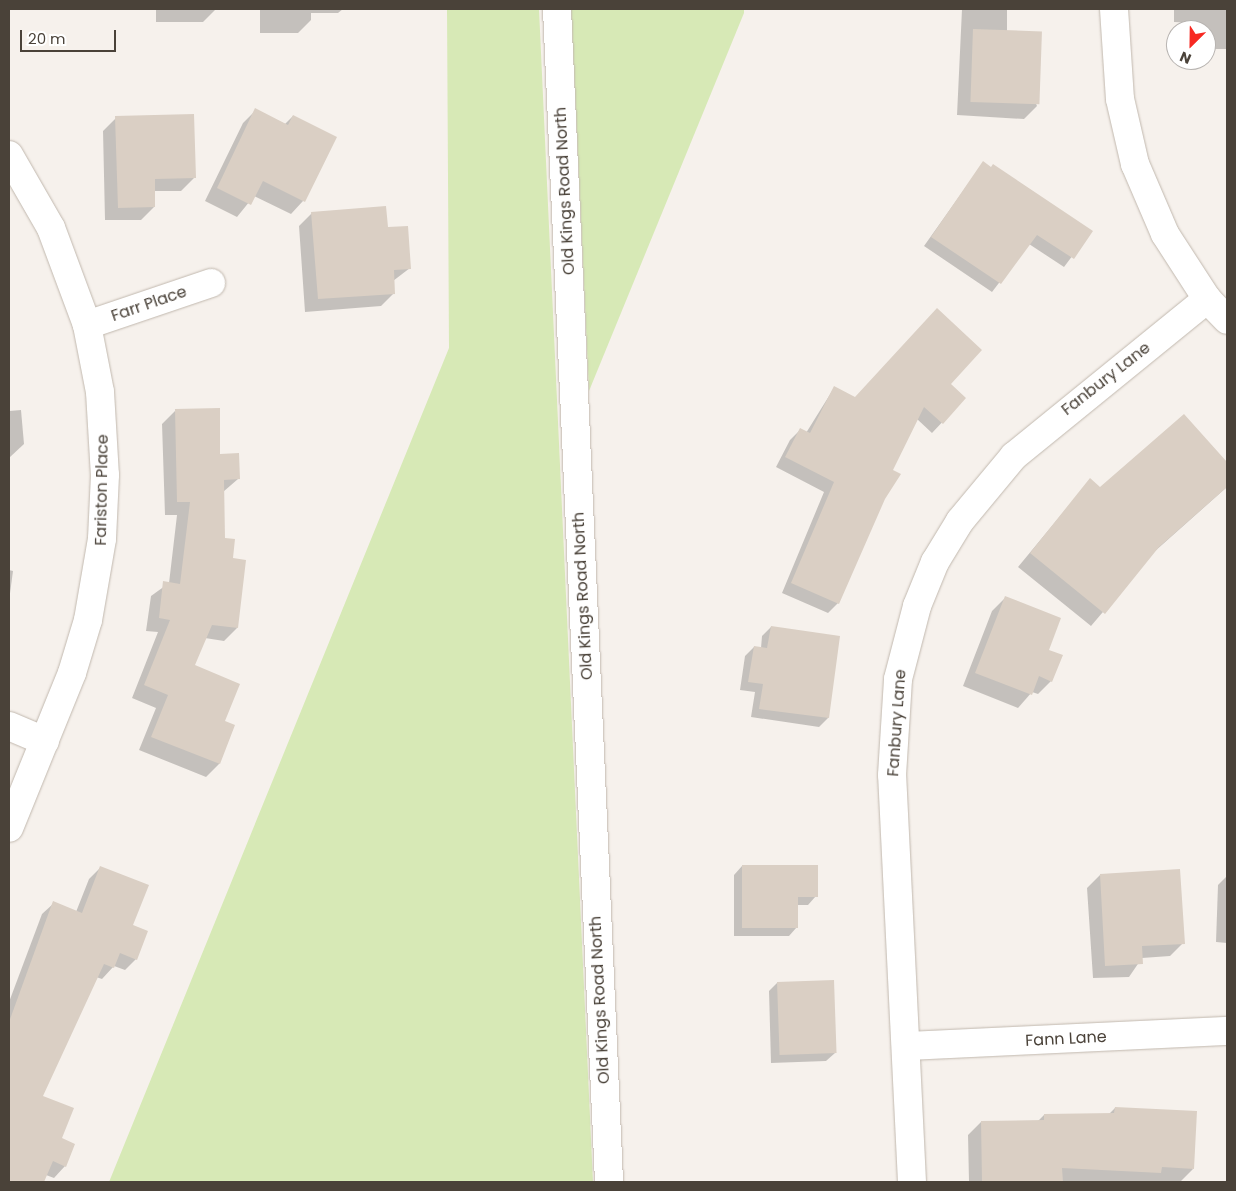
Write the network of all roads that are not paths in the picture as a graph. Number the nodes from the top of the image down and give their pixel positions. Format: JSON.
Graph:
{"nodes":[{"id":1,"x":557,"y":9,"type":"edge"},
{"id":2,"x":1114,"y":9,"type":"edge"},
{"id":3,"x":9,"y":155,"type":"edge"},
{"id":4,"x":211,"y":283,"type":"dead end"},
{"id":5,"x":1207,"y":299,"type":"junction"},
{"id":6,"x":1227,"y":320,"type":"edge"},
{"id":7,"x":87,"y":324,"type":"junction"},
{"id":8,"x":9,"y":726,"type":"edge"},
{"id":9,"x":45,"y":741,"type":"junction"},
{"id":10,"x":9,"y":828,"type":"edge"},
{"id":11,"x":1227,"y":1031,"type":"edge"},
{"id":12,"x":906,"y":1046,"type":"junction"},
{"id":13,"x":610,"y":1182,"type":"edge"},
{"id":14,"x":912,"y":1182,"type":"edge"}],
"edges":[{"from":1,"to":13,"type":"street","name":"Old Kings Road North"},
{"from":2,"to":5,"type":"street"},
{"from":3,"to":7,"type":"street","name":"Fariston Place"},
{"from":4,"to":7,"type":"street","name":"Farr Place"},
{"from":5,"to":6,"type":"street"},
{"from":5,"to":12,"type":"street","name":"Fanbury Lane"},
{"from":7,"to":9,"type":"street","name":"Fariston Place"},
{"from":8,"to":9,"type":"street"},
{"from":9,"to":10,"type":"street","name":"Fariston Place"},
{"from":11,"to":12,"type":"street","name":"Fann Lane"},
{"from":12,"to":14,"type":"street","name":"Fanbury Lane"}]}
